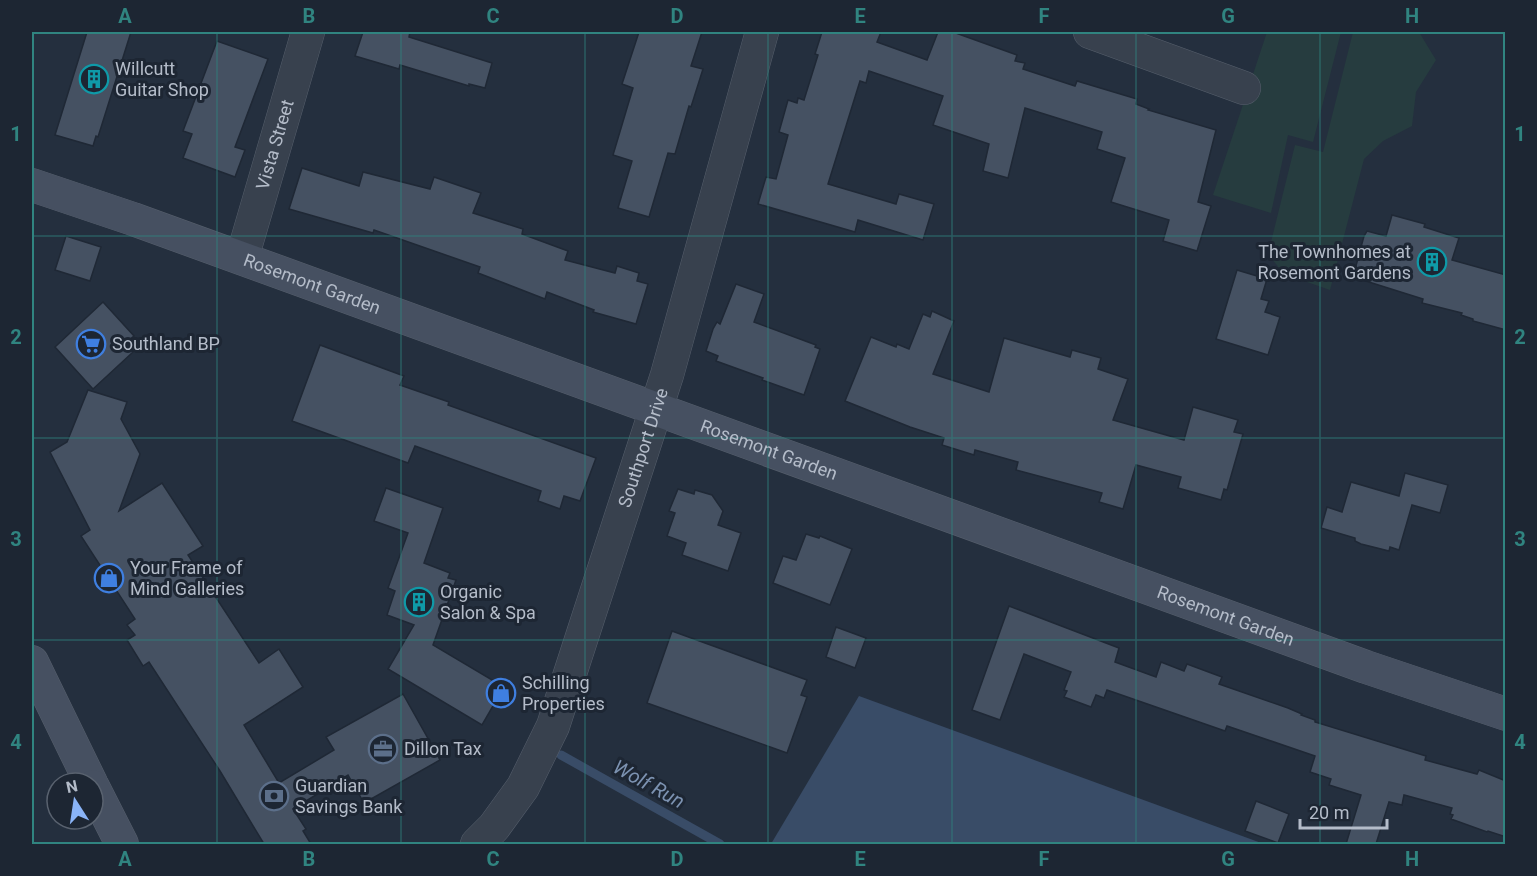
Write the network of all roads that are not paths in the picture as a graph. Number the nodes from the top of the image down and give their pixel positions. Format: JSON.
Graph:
{"nodes":[{"id":1,"x":308,"y":32,"type":"edge"},
{"id":2,"x":762,"y":32,"type":"edge"},
{"id":3,"x":1090,"y":32,"type":"edge"},
{"id":4,"x":1245,"y":88,"type":"dead end"},
{"id":5,"x":32,"y":185,"type":"edge"},
{"id":6,"x":242,"y":258,"type":"junction"},
{"id":7,"x":656,"y":409,"type":"junction"},
{"id":8,"x":32,"y":662,"type":"edge"},
{"id":9,"x":1506,"y":714,"type":"edge"},
{"id":10,"x":85,"y":771,"type":"edge"},
{"id":11,"x":105,"y":811,"type":"edge"},
{"id":12,"x":122,"y":844,"type":"edge"},
{"id":13,"x":477,"y":844,"type":"edge"}],
"edges":[{"from":1,"to":6,"type":"street","name":"Vista Street"},
{"from":2,"to":7,"type":"street","name":"Southport Drive"},
{"from":3,"to":4,"type":"street"},
{"from":5,"to":6,"type":"street","name":"Rosemont Garden"},
{"from":6,"to":7,"type":"street","name":"Rosemont Garden"},
{"from":7,"to":9,"type":"street","name":"Rosemont Garden"},
{"from":7,"to":13,"type":"street","name":"Southport Drive"},
{"from":8,"to":10,"type":"street"},
{"from":11,"to":12,"type":"street"}]}
